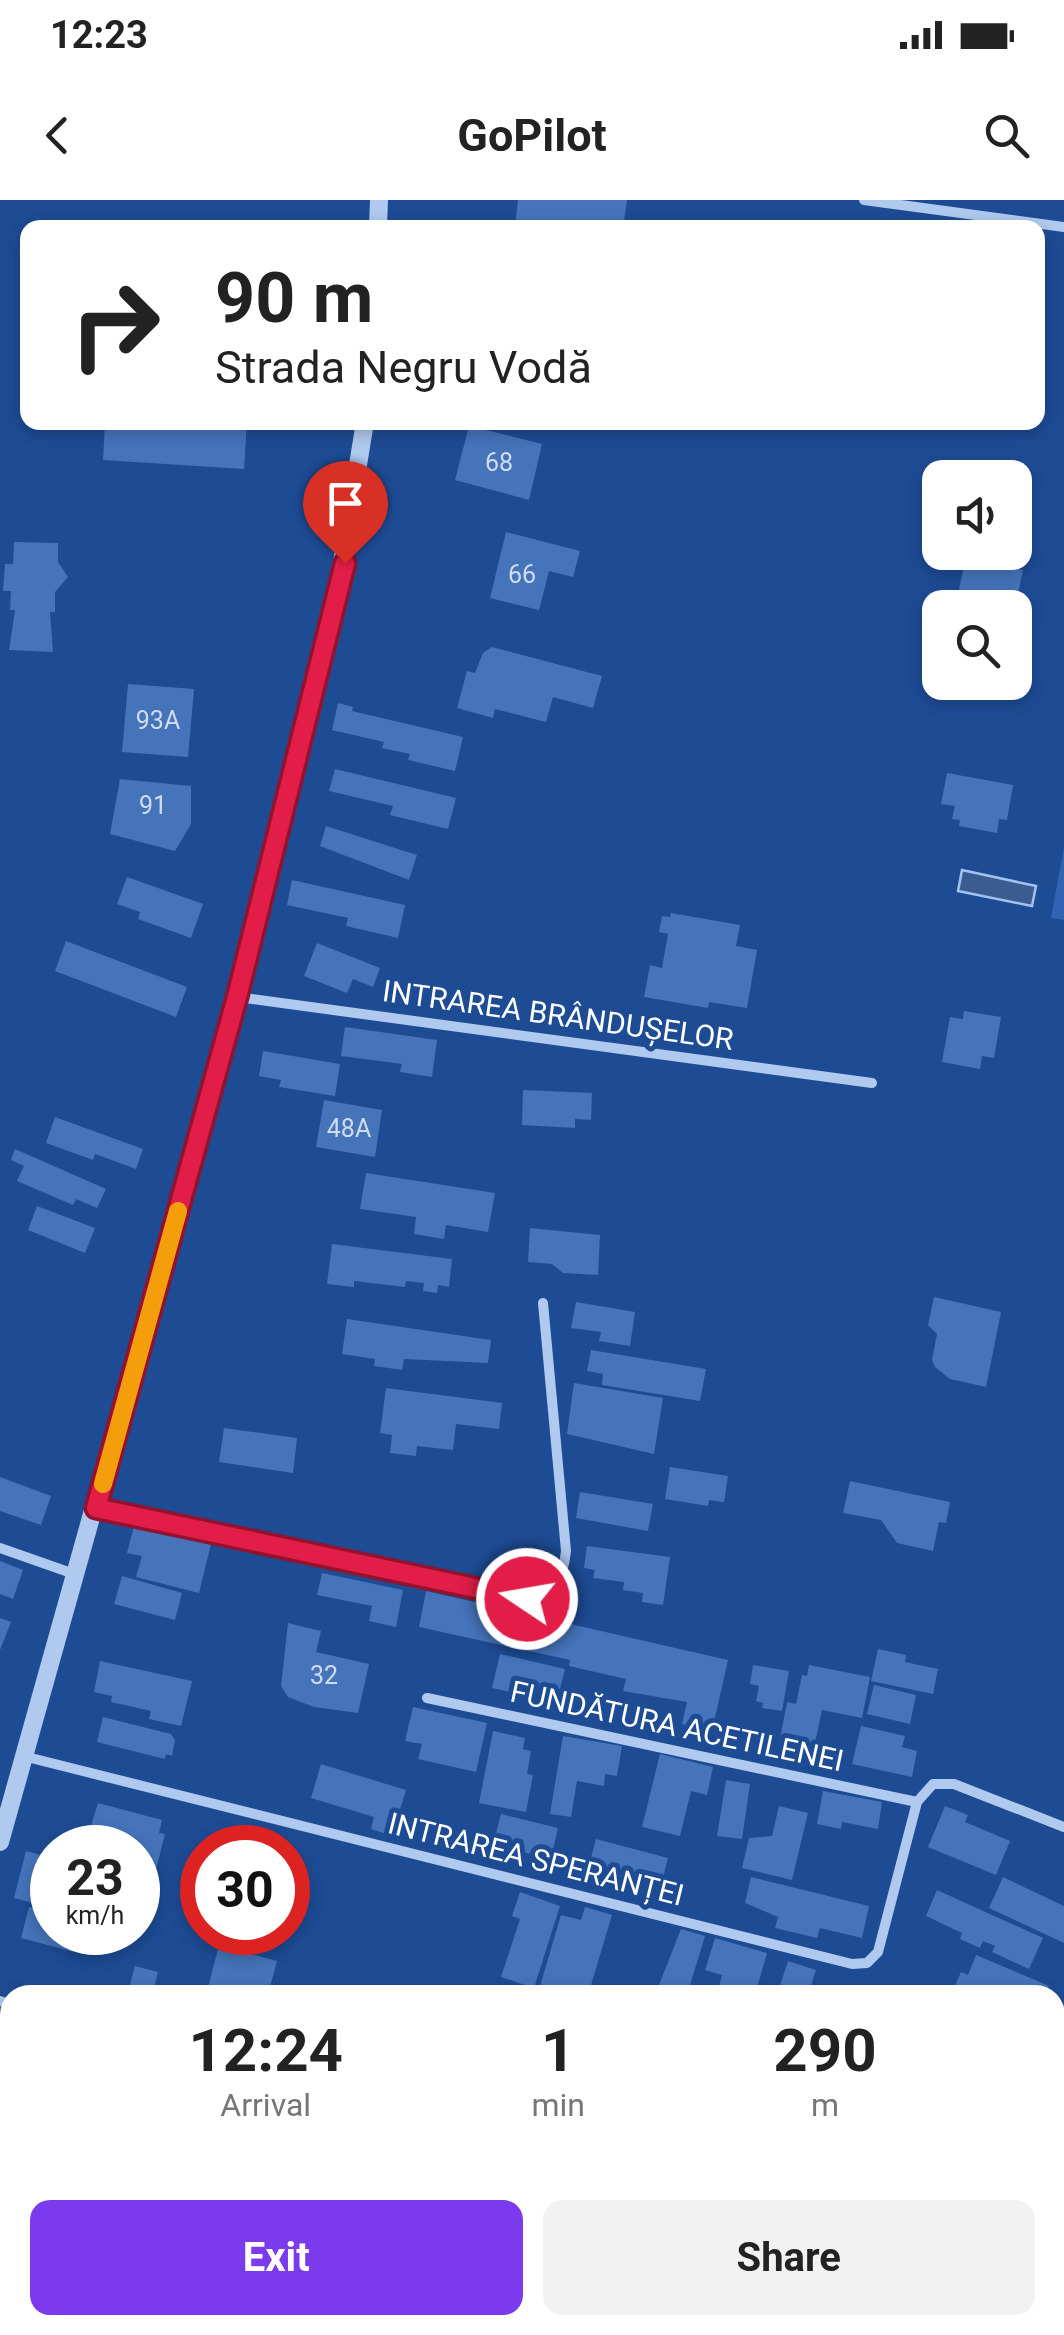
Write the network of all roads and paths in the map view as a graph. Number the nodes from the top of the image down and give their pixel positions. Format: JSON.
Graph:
{"nodes":[{"id":1,"x":864,"y":200,"type":"edge"},
{"id":2,"x":1012,"y":220,"type":"edge"},
{"id":3,"x":365,"y":430,"type":"edge"},
{"id":4,"x":237,"y":997,"type":"junction"},
{"id":5,"x":872,"y":1082,"type":"dead end"},
{"id":6,"x":543,"y":1302,"type":"dead end"},
{"id":7,"x":96,"y":1508,"type":"junction"},
{"id":8,"x":0,"y":1548,"type":"edge"},
{"id":9,"x":78,"y":1576,"type":"junction"},
{"id":10,"x":427,"y":1698,"type":"dead end"},
{"id":11,"x":27,"y":1757,"type":"junction"},
{"id":12,"x":918,"y":1802,"type":"junction"},
{"id":13,"x":1064,"y":1827,"type":"edge"},
{"id":14,"x":0,"y":1842,"type":"edge"}],
"edges":[{"from":1,"to":2,"type":"street"},
{"from":3,"to":4,"type":"street"},
{"from":4,"to":5,"type":"street","name":"INTRAREA BRÂNDUȘELOR"},
{"from":4,"to":7,"type":"street"},
{"from":6,"to":7,"type":"street"},
{"from":7,"to":9,"type":"street"},
{"from":8,"to":9,"type":"street"},
{"from":9,"to":11,"type":"street"},
{"from":10,"to":12,"type":"street","name":"FUNDĂTURA ACETILENEI"},
{"from":11,"to":12,"type":"street","name":"INTRAREA SPERANȚEI"},
{"from":11,"to":14,"type":"street"},
{"from":12,"to":13,"type":"street"}]}
